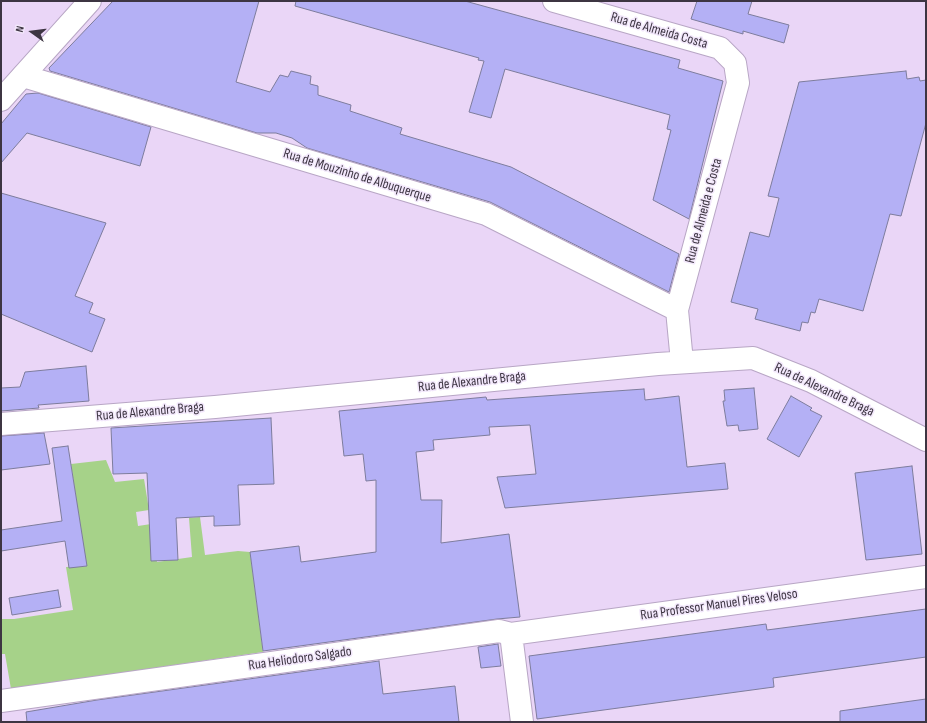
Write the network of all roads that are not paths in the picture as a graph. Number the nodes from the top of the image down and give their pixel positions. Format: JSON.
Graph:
{"nodes":[{"id":1,"x":90,"y":1,"type":"edge"},
{"id":2,"x":554,"y":1,"type":"edge"},
{"id":3,"x":735,"y":62,"type":"joint"},
{"id":4,"x":23,"y":76,"type":"junction"},
{"id":5,"x":1,"y":100,"type":"edge"},
{"id":6,"x":677,"y":310,"type":"junction"},
{"id":7,"x":682,"y":362,"type":"junction"},
{"id":8,"x":1,"y":424,"type":"edge"},
{"id":9,"x":926,"y":440,"type":"edge"},
{"id":10,"x":926,"y":577,"type":"edge"},
{"id":11,"x":511,"y":634,"type":"junction"},
{"id":12,"x":1,"y":701,"type":"edge"},
{"id":13,"x":522,"y":722,"type":"edge"}],
"edges":[{"from":1,"to":4,"type":"street"},
{"from":2,"to":3,"type":"street","name":"Rua de Almeida Costa"},
{"from":3,"to":6,"type":"street","name":"Rua de Almeida e Costa"},
{"from":4,"to":5,"type":"street"},
{"from":4,"to":6,"type":"street","name":"Rua de Mouzinho de Albuquerque"},
{"from":6,"to":7,"type":"street","name":"Rua de Almeida e Costa"},
{"from":7,"to":8,"type":"street","name":"Rua de Alexandre Braga"},
{"from":7,"to":9,"type":"street","name":"Rua de Alexandre Braga"},
{"from":10,"to":11,"type":"street","name":"Rua Professor Manuel Pires Veloso"},
{"from":11,"to":12,"type":"street","name":"Rua Heliodoro Salgado"},
{"from":11,"to":13,"type":"street"}]}
